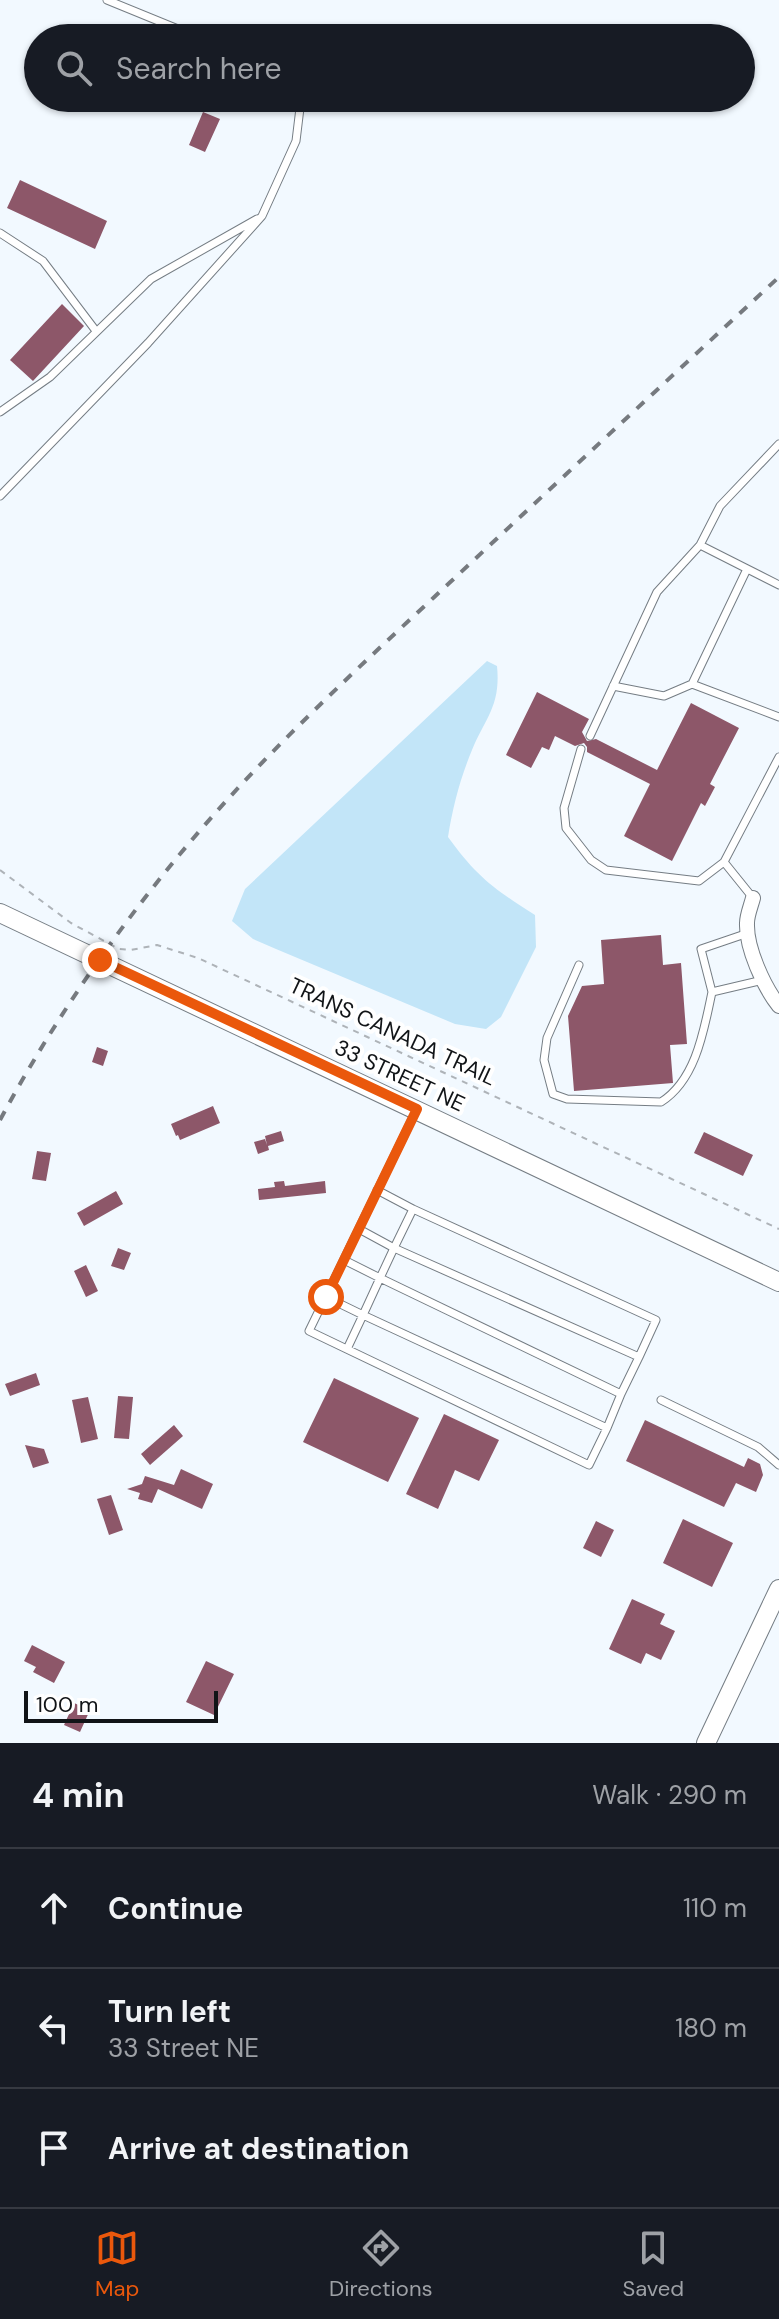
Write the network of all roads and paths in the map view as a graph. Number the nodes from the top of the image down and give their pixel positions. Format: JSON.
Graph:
{"nodes":[{"id":1,"x":107,"y":0,"type":"edge"},
{"id":2,"x":166,"y":24,"type":"edge"},
{"id":3,"x":300,"y":112,"type":"edge"},
{"id":4,"x":262,"y":216,"type":"junction"},
{"id":5,"x":0,"y":233,"type":"edge"},
{"id":6,"x":96,"y":331,"type":"junction"},
{"id":7,"x":0,"y":412,"type":"edge"},
{"id":8,"x":779,"y":444,"type":"edge"},
{"id":9,"x":775,"y":453,"type":"edge"},
{"id":10,"x":0,"y":496,"type":"edge"},
{"id":11,"x":700,"y":545,"type":"junction"},
{"id":12,"x":747,"y":569,"type":"junction"},
{"id":13,"x":779,"y":585,"type":"edge"},
{"id":14,"x":692,"y":684,"type":"junction"},
{"id":15,"x":613,"y":686,"type":"junction"},
{"id":16,"x":779,"y":717,"type":"edge"},
{"id":17,"x":590,"y":736,"type":"dead end"},
{"id":18,"x":581,"y":749,"type":"dead end"},
{"id":19,"x":779,"y":757,"type":"edge"},
{"id":20,"x":724,"y":862,"type":"junction"},
{"id":21,"x":0,"y":870,"type":"edge"},
{"id":22,"x":753,"y":898,"type":"joint"},
{"id":23,"x":0,"y":913,"type":"edge"},
{"id":24,"x":748,"y":933,"type":"junction"},
{"id":25,"x":579,"y":965,"type":"dead end"},
{"id":26,"x":763,"y":980,"type":"junction"},
{"id":27,"x":712,"y":992,"type":"junction"},
{"id":28,"x":779,"y":1006,"type":"edge"},
{"id":29,"x":417,"y":1109,"type":"junction"},
{"id":30,"x":377,"y":1190,"type":"junction"},
{"id":31,"x":413,"y":1209,"type":"junction"},
{"id":32,"x":359,"y":1229,"type":"junction"},
{"id":33,"x":779,"y":1229,"type":"edge"},
{"id":34,"x":394,"y":1248,"type":"junction"},
{"id":35,"x":344,"y":1260,"type":"junction"},
{"id":36,"x":380,"y":1278,"type":"junction"},
{"id":37,"x":779,"y":1282,"type":"edge"},
{"id":38,"x":326,"y":1297,"type":"junction"},
{"id":39,"x":363,"y":1315,"type":"junction"},
{"id":40,"x":347,"y":1349,"type":"junction"},
{"id":41,"x":639,"y":1357,"type":"junction"},
{"id":42,"x":621,"y":1394,"type":"junction"},
{"id":43,"x":661,"y":1400,"type":"dead end"},
{"id":44,"x":607,"y":1428,"type":"junction"},
{"id":45,"x":779,"y":1465,"type":"edge"},
{"id":46,"x":779,"y":1589,"type":"edge"},
{"id":47,"x":706,"y":1743,"type":"edge"}],
"edges":[{"from":1,"to":2,"type":"lane"},
{"from":3,"to":4,"type":"lane"},
{"from":4,"to":6,"type":"lane"},
{"from":4,"to":10,"type":"lane"},
{"from":5,"to":6,"type":"lane"},
{"from":6,"to":7,"type":"lane"},
{"from":8,"to":9,"type":"lane"},
{"from":9,"to":11,"type":"lane"},
{"from":11,"to":12,"type":"lane"},
{"from":11,"to":15,"type":"lane"},
{"from":12,"to":13,"type":"lane"},
{"from":12,"to":14,"type":"lane"},
{"from":14,"to":15,"type":"lane"},
{"from":14,"to":16,"type":"lane"},
{"from":15,"to":17,"type":"lane"},
{"from":18,"to":20,"type":"lane"},
{"from":19,"to":20,"type":"lane"},
{"from":20,"to":22,"type":"lane"},
{"from":21,"to":33,"type":"path","name":"TRANS CANADA TRAIL"},
{"from":22,"to":24,"type":"street"},
{"from":23,"to":29,"type":"street","name":"33 STREET NE"},
{"from":24,"to":26,"type":"street"},
{"from":24,"to":27,"type":"lane"},
{"from":25,"to":27,"type":"lane"},
{"from":26,"to":27,"type":"lane"},
{"from":26,"to":28,"type":"street"},
{"from":29,"to":30,"type":"lane"},
{"from":29,"to":37,"type":"street","name":"33 STREET NE"},
{"from":30,"to":31,"type":"lane"},
{"from":30,"to":32,"type":"lane"},
{"from":31,"to":34,"type":"lane"},
{"from":31,"to":41,"type":"lane"},
{"from":32,"to":34,"type":"lane"},
{"from":32,"to":35,"type":"lane"},
{"from":34,"to":36,"type":"lane"},
{"from":34,"to":41,"type":"lane"},
{"from":35,"to":36,"type":"lane"},
{"from":35,"to":38,"type":"lane"},
{"from":36,"to":39,"type":"lane"},
{"from":36,"to":42,"type":"lane"},
{"from":38,"to":39,"type":"lane"},
{"from":38,"to":40,"type":"lane"},
{"from":39,"to":40,"type":"lane"},
{"from":39,"to":44,"type":"lane"},
{"from":40,"to":44,"type":"lane"},
{"from":41,"to":42,"type":"lane"},
{"from":42,"to":44,"type":"lane"},
{"from":43,"to":45,"type":"lane"},
{"from":46,"to":47,"type":"street"}]}
